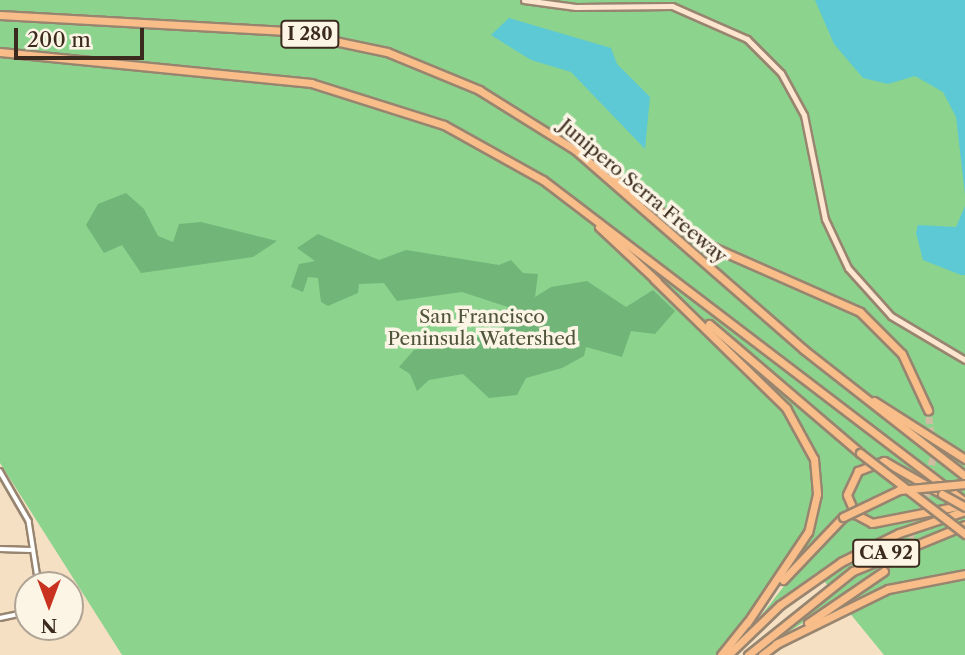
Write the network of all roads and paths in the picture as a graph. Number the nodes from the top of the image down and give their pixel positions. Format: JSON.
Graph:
{"nodes":[{"id":1,"x":524,"y":0,"type":"edge"},
{"id":2,"x":0,"y":15,"type":"edge"},
{"id":3,"x":0,"y":52,"type":"edge"},
{"id":4,"x":590,"y":162,"type":"junction"},
{"id":5,"x":595,"y":222,"type":"junction"},
{"id":6,"x":654,"y":279,"type":"junction"},
{"id":7,"x":965,"y":360,"type":"edge"},
{"id":8,"x":847,"y":385,"type":"junction"},
{"id":9,"x":928,"y":410,"type":"tunnel mouth"},
{"id":10,"x":965,"y":459,"type":"edge"},
{"id":11,"x":0,"y":471,"type":"edge"},
{"id":12,"x":965,"y":476,"type":"edge"},
{"id":13,"x":965,"y":484,"type":"edge"},
{"id":14,"x":945,"y":491,"type":"junction"},
{"id":15,"x":965,"y":506,"type":"edge"},
{"id":16,"x":965,"y":524,"type":"edge"},
{"id":17,"x":965,"y":534,"type":"edge"},
{"id":18,"x":0,"y":549,"type":"edge"},
{"id":19,"x":30,"y":550,"type":"junction"},
{"id":20,"x":35,"y":571,"type":"edge"},
{"id":21,"x":884,"y":571,"type":"tunnel mouth"},
{"id":22,"x":965,"y":574,"type":"edge"},
{"id":23,"x":747,"y":624,"type":"junction"},
{"id":24,"x":776,"y":644,"type":"junction"},
{"id":25,"x":721,"y":655,"type":"edge"},
{"id":26,"x":728,"y":655,"type":"edge"},
{"id":27,"x":748,"y":655,"type":"edge"},
{"id":28,"x":762,"y":655,"type":"edge"}],
"edges":[{"from":1,"to":7,"type":"main road"},
{"from":2,"to":4,"type":"highway","name":"Junipero Serra Freeway","number":"I 280"},
{"from":3,"to":5,"type":"highway"},
{"from":4,"to":8,"type":"highway","name":"Junipero Serra Freeway","number":"I 280"},
{"from":4,"to":9,"type":"highway"},
{"from":5,"to":6,"type":"highway"},
{"from":5,"to":14,"type":"highway"},
{"from":6,"to":17,"type":"highway","bridge":true},
{"from":6,"to":23,"type":"highway"},
{"from":8,"to":10,"type":"highway"},
{"from":8,"to":12,"type":"highway","name":"Junipero Serra Freeway","number":"I 280"},
{"from":11,"to":19,"type":"street"},
{"from":13,"to":23,"type":"highway","bridge":true},
{"from":14,"to":15,"type":"highway","bridge":true},
{"from":14,"to":15,"type":"highway"},
{"from":15,"to":26,"type":"highway","number":"CA 92"},
{"from":16,"to":27,"type":"highway","number":"CA 92"},
{"from":18,"to":19,"type":"street"},
{"from":19,"to":20,"type":"street"},
{"from":21,"to":24,"type":"highway"},
{"from":22,"to":24,"type":"highway"},
{"from":23,"to":25,"type":"highway"},
{"from":24,"to":28,"type":"highway"}]}
